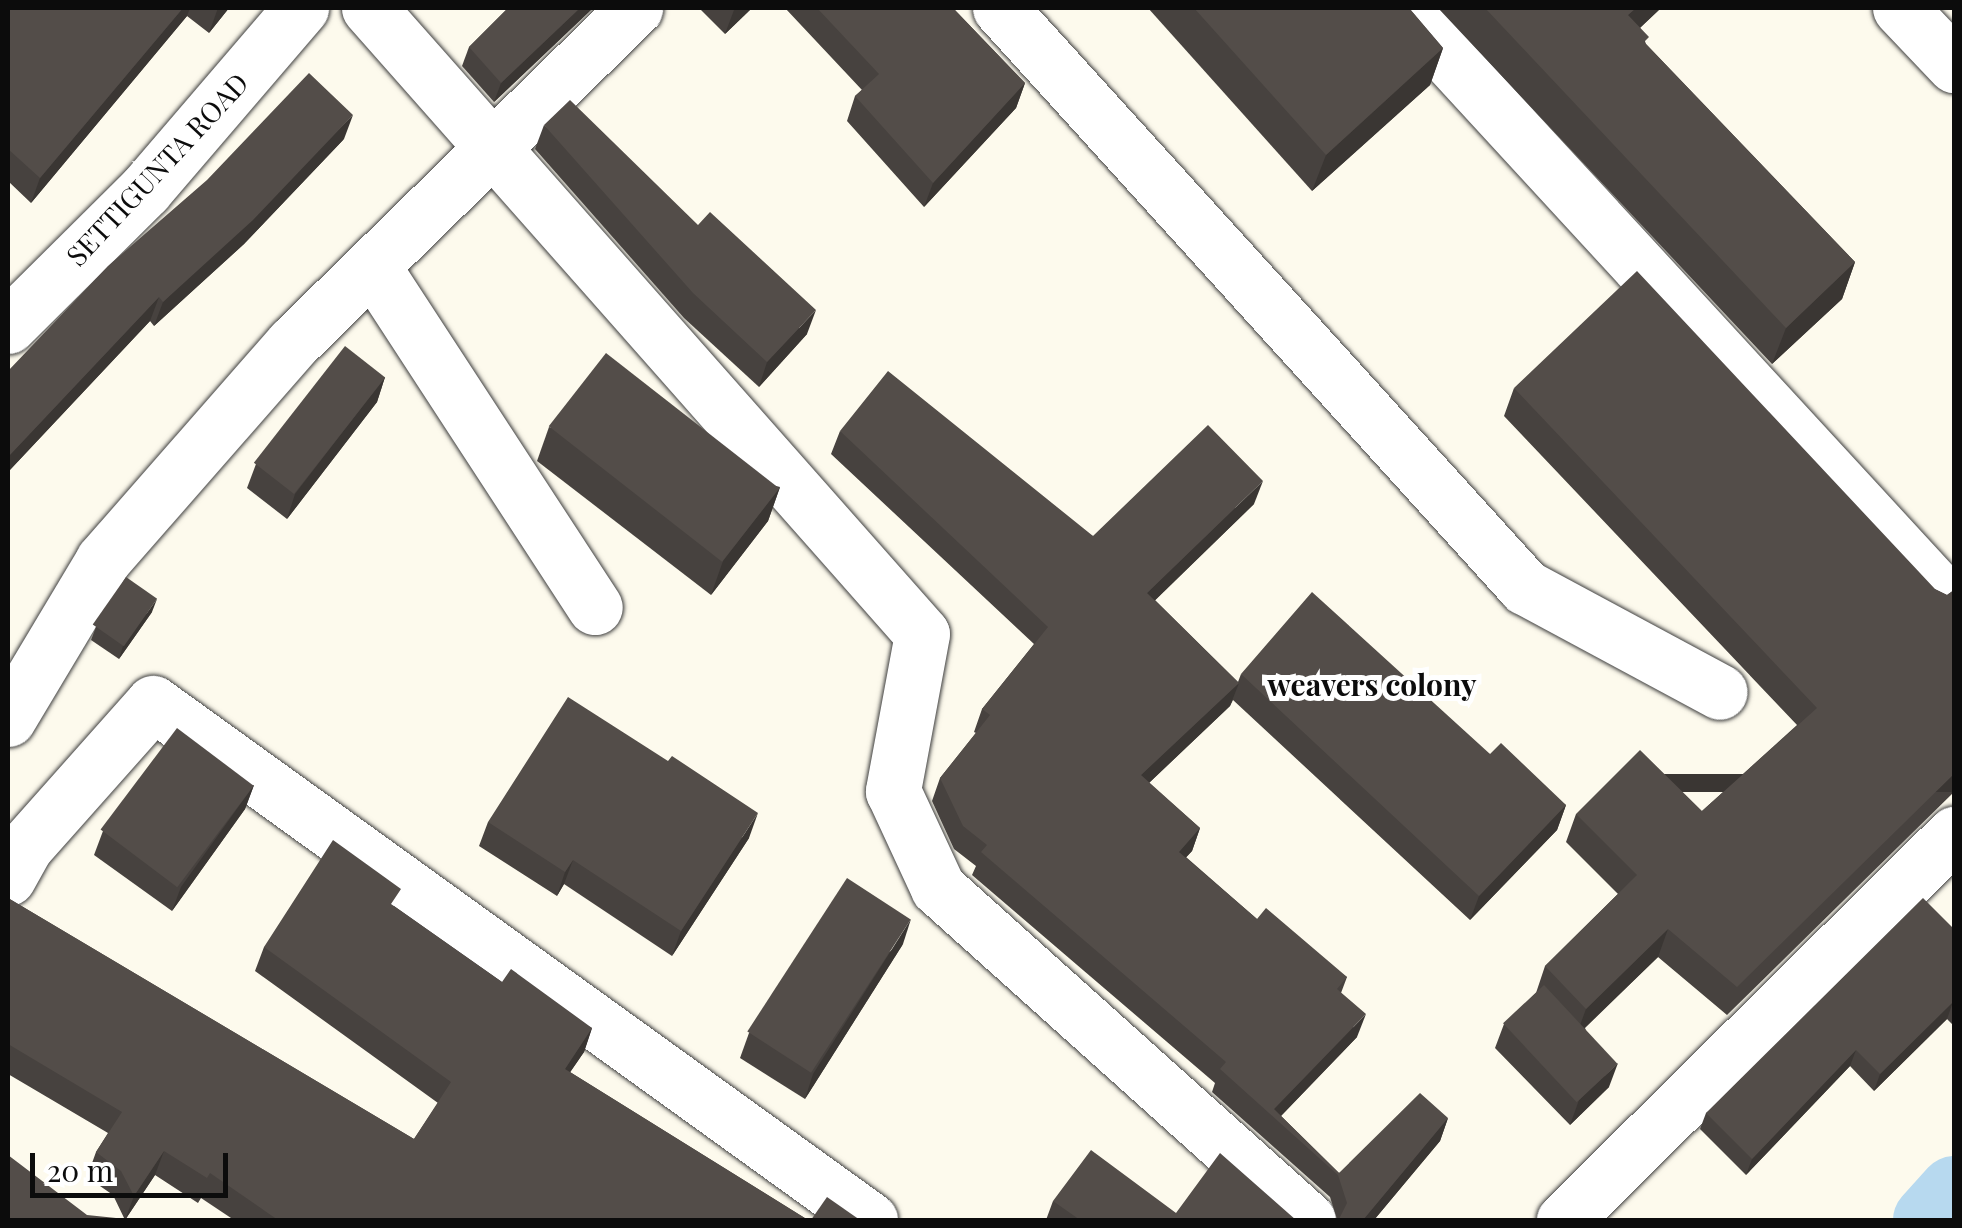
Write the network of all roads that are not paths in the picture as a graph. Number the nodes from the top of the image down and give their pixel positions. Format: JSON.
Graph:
{"nodes":[{"id":1,"x":301,"y":8,"type":"edge"},
{"id":2,"x":369,"y":8,"type":"edge"},
{"id":3,"x":635,"y":8,"type":"edge"},
{"id":4,"x":1000,"y":8,"type":"edge"},
{"id":5,"x":1402,"y":8,"type":"edge"},
{"id":6,"x":1900,"y":8,"type":"edge"},
{"id":7,"x":1954,"y":64,"type":"edge"},
{"id":8,"x":494,"y":150,"type":"junction"},
{"id":9,"x":373,"y":267,"type":"junction"},
{"id":10,"x":8,"y":326,"type":"edge"},
{"id":11,"x":1935,"y":587,"type":"edge"},
{"id":12,"x":595,"y":607,"type":"dead end"},
{"id":13,"x":1720,"y":692,"type":"dead end"},
{"id":14,"x":8,"y":719,"type":"edge"},
{"id":15,"x":1954,"y":834,"type":"edge"},
{"id":16,"x":14,"y":851,"type":"edge"},
{"id":17,"x":870,"y":1220,"type":"edge"},
{"id":18,"x":1308,"y":1220,"type":"edge"},
{"id":19,"x":1564,"y":1220,"type":"edge"}],
"edges":[{"from":1,"to":10,"type":"street","name":"SETTIGUNTA ROAD"},
{"from":2,"to":8,"type":"street"},
{"from":3,"to":8,"type":"street"},
{"from":4,"to":13,"type":"street"},
{"from":5,"to":11,"type":"street"},
{"from":6,"to":7,"type":"street"},
{"from":8,"to":9,"type":"street"},
{"from":8,"to":18,"type":"street"},
{"from":9,"to":12,"type":"street"},
{"from":9,"to":14,"type":"street"},
{"from":15,"to":19,"type":"street"},
{"from":16,"to":17,"type":"street"}]}
